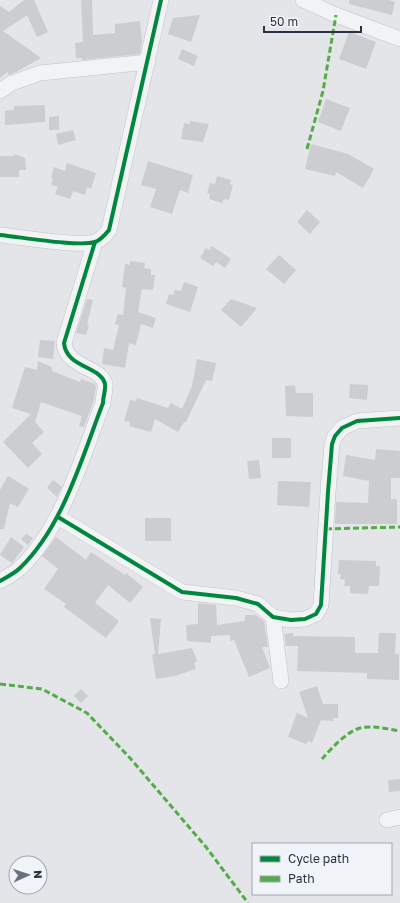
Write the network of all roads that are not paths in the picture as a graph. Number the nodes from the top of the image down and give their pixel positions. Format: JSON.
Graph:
{"nodes":[{"id":1,"x":161,"y":0,"type":"edge"},
{"id":2,"x":303,"y":0,"type":"edge"},
{"id":3,"x":400,"y":39,"type":"edge"},
{"id":4,"x":148,"y":62,"type":"junction"},
{"id":5,"x":0,"y":91,"type":"edge"},
{"id":6,"x":0,"y":235,"type":"edge"},
{"id":7,"x":95,"y":242,"type":"junction"},
{"id":8,"x":400,"y":418,"type":"edge"},
{"id":9,"x":58,"y":517,"type":"junction"},
{"id":10,"x":0,"y":581,"type":"edge"},
{"id":11,"x":273,"y":617,"type":"junction"},
{"id":12,"x":281,"y":681,"type":"dead end"}],
"edges":[{"from":1,"to":4,"type":"street"},
{"from":2,"to":3,"type":"street"},
{"from":4,"to":5,"type":"street"},
{"from":4,"to":7,"type":"street"},
{"from":6,"to":7,"type":"street"},
{"from":7,"to":9,"type":"street"},
{"from":8,"to":11,"type":"street"},
{"from":9,"to":10,"type":"street"},
{"from":9,"to":11,"type":"street"},
{"from":11,"to":12,"type":"street"}]}
